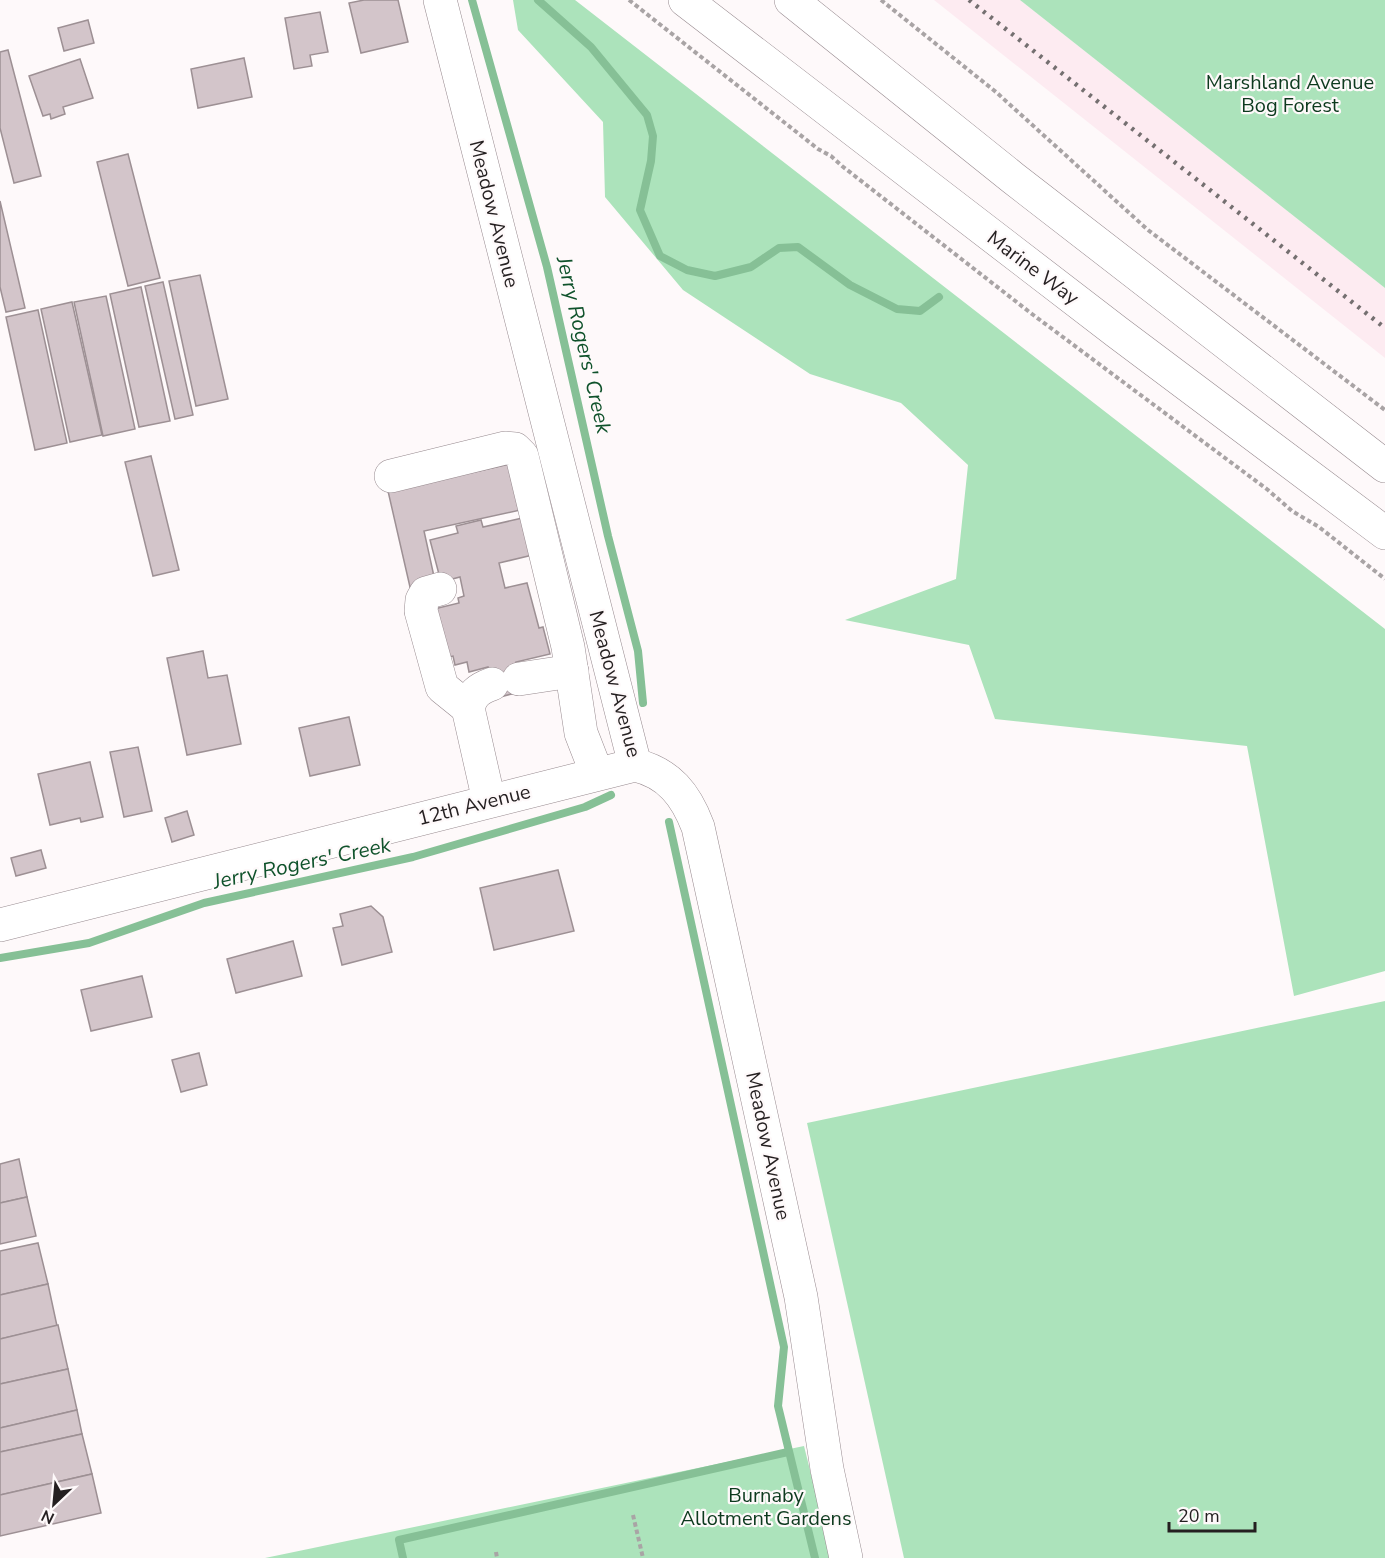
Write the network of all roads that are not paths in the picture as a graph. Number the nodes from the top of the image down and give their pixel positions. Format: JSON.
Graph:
{"nodes":[{"id":1,"x":440,"y":0,"type":"edge"},
{"id":2,"x":685,"y":0,"type":"edge"},
{"id":3,"x":791,"y":0,"type":"edge"},
{"id":4,"x":1385,"y":466,"type":"edge"},
{"id":5,"x":391,"y":476,"type":"dead end"},
{"id":6,"x":1385,"y":533,"type":"edge"},
{"id":7,"x":440,"y":590,"type":"dead end"},
{"id":8,"x":572,"y":670,"type":"junction"},
{"id":9,"x":468,"y":708,"type":"junction"},
{"id":10,"x":635,"y":765,"type":"junction"},
{"id":11,"x":597,"y":774,"type":"junction"},
{"id":12,"x":489,"y":801,"type":"junction"},
{"id":13,"x":0,"y":925,"type":"edge"},
{"id":14,"x":846,"y":1558,"type":"edge"}],
"edges":[{"from":1,"to":10,"type":"street","name":"Meadow Avenue"},
{"from":2,"to":6,"type":"street","name":"Marine Way"},
{"from":3,"to":4,"type":"street"},
{"from":5,"to":8,"type":"street"},
{"from":7,"to":9,"type":"street"},
{"from":8,"to":9,"type":"street"},
{"from":8,"to":11,"type":"street"},
{"from":9,"to":12,"type":"street"},
{"from":10,"to":11,"type":"street","name":"12th Avenue"},
{"from":10,"to":14,"type":"street","name":"Meadow Avenue"},
{"from":11,"to":12,"type":"street","name":"12th Avenue"},
{"from":12,"to":13,"type":"street","name":"12th Avenue"}]}
